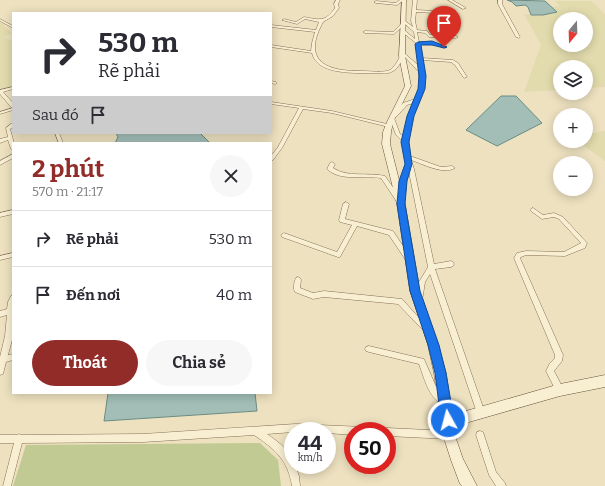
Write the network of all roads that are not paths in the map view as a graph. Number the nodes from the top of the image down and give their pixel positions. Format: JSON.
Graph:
{"nodes":[{"id":1,"x":338,"y":0,"type":"edge"},
{"id":2,"x":403,"y":0,"type":"edge"},
{"id":3,"x":415,"y":0,"type":"edge"},
{"id":4,"x":450,"y":0,"type":"edge"},
{"id":5,"x":500,"y":0,"type":"edge"},
{"id":6,"x":376,"y":2,"type":"dead end"},
{"id":7,"x":464,"y":8,"type":"dead end"},
{"id":8,"x":414,"y":10,"type":"junction"},
{"id":9,"x":454,"y":11,"type":"dead end"},
{"id":10,"x":0,"y":20,"type":"edge"},
{"id":11,"x":284,"y":20,"type":"dead end"},
{"id":12,"x":322,"y":21,"type":"junction"},
{"id":13,"x":404,"y":25,"type":"junction"},
{"id":14,"x":12,"y":26,"type":"edge"},
{"id":15,"x":272,"y":26,"type":"edge"},
{"id":16,"x":318,"y":31,"type":"junction"},
{"id":17,"x":415,"y":31,"type":"junction"},
{"id":18,"x":365,"y":32,"type":"dead end"},
{"id":19,"x":518,"y":36,"type":"dead end"},
{"id":20,"x":456,"y":37,"type":"dead end"},
{"id":21,"x":418,"y":44,"type":"junction"},
{"id":22,"x":272,"y":46,"type":"edge"},
{"id":23,"x":444,"y":47,"type":"dead end"},
{"id":24,"x":313,"y":52,"type":"junction"},
{"id":25,"x":403,"y":55,"type":"junction"},
{"id":26,"x":420,"y":59,"type":"junction"},
{"id":27,"x":422,"y":72,"type":"junction"},
{"id":28,"x":465,"y":77,"type":"dead end"},
{"id":29,"x":12,"y":88,"type":"edge"},
{"id":30,"x":0,"y":91,"type":"edge"},
{"id":31,"x":417,"y":100,"type":"junction"},
{"id":32,"x":272,"y":103,"type":"edge"},
{"id":33,"x":12,"y":106,"type":"edge"},
{"id":34,"x":12,"y":107,"type":"edge"},
{"id":35,"x":301,"y":108,"type":"junction"},
{"id":36,"x":0,"y":113,"type":"edge"},
{"id":37,"x":392,"y":120,"type":"junction"},
{"id":38,"x":12,"y":126,"type":"edge"},
{"id":39,"x":10,"y":138,"type":"junction"},
{"id":40,"x":0,"y":141,"type":"edge"},
{"id":41,"x":405,"y":142,"type":"junction"},
{"id":42,"x":12,"y":145,"type":"edge"},
{"id":43,"x":12,"y":157,"type":"edge"},
{"id":44,"x":408,"y":157,"type":"junction"},
{"id":45,"x":272,"y":158,"type":"edge"},
{"id":46,"x":0,"y":163,"type":"edge"},
{"id":47,"x":332,"y":164,"type":"dead end"},
{"id":48,"x":409,"y":164,"type":"junction"},
{"id":49,"x":452,"y":168,"type":"dead end"},
{"id":50,"x":346,"y":204,"type":"dead end"},
{"id":51,"x":401,"y":204,"type":"junction"},
{"id":52,"x":533,"y":210,"type":"dead end"},
{"id":53,"x":12,"y":212,"type":"edge"},
{"id":54,"x":0,"y":215,"type":"edge"},
{"id":55,"x":354,"y":225,"type":"junction"},
{"id":56,"x":284,"y":235,"type":"dead end"},
{"id":57,"x":12,"y":255,"type":"edge"},
{"id":58,"x":0,"y":258,"type":"edge"},
{"id":59,"x":410,"y":262,"type":"junction"},
{"id":60,"x":451,"y":264,"type":"dead end"},
{"id":61,"x":431,"y":267,"type":"junction"},
{"id":62,"x":298,"y":280,"type":"dead end"},
{"id":63,"x":12,"y":300,"type":"edge"},
{"id":64,"x":419,"y":307,"type":"junction"},
{"id":65,"x":10,"y":311,"type":"junction"},
{"id":66,"x":0,"y":314,"type":"edge"},
{"id":67,"x":429,"y":332,"type":"junction"},
{"id":68,"x":11,"y":335,"type":"edge"},
{"id":69,"x":369,"y":348,"type":"dead end"},
{"id":70,"x":12,"y":357,"type":"edge"},
{"id":71,"x":3,"y":359,"type":"junction"},
{"id":72,"x":0,"y":371,"type":"edge"},
{"id":73,"x":605,"y":381,"type":"edge"},
{"id":74,"x":560,"y":390,"type":"junction"},
{"id":75,"x":446,"y":405,"type":"junction"},
{"id":76,"x":481,"y":413,"type":"junction"},
{"id":77,"x":254,"y":430,"type":"junction"},
{"id":78,"x":344,"y":430,"type":"edge"},
{"id":79,"x":396,"y":432,"type":"edge"},
{"id":80,"x":449,"y":435,"type":"junction"},
{"id":81,"x":480,"y":435,"type":"dead end"},
{"id":82,"x":19,"y":438,"type":"junction"},
{"id":83,"x":0,"y":439,"type":"edge"},
{"id":84,"x":8,"y":486,"type":"edge"},
{"id":85,"x":296,"y":486,"type":"edge"},
{"id":86,"x":470,"y":486,"type":"edge"},
{"id":87,"x":502,"y":486,"type":"edge"}],
"edges":[{"from":1,"to":12,"type":"street"},
{"from":2,"to":6,"type":"street"},
{"from":2,"to":13,"type":"main road"},
{"from":3,"to":8,"type":"street"},
{"from":4,"to":7,"type":"street"},
{"from":5,"to":19,"type":"street"},
{"from":8,"to":9,"type":"street"},
{"from":8,"to":17,"type":"street"},
{"from":10,"to":14,"type":"street"},
{"from":11,"to":12,"type":"street"},
{"from":12,"to":16,"type":"street"},
{"from":13,"to":17,"type":"street"},
{"from":13,"to":18,"type":"street"},
{"from":13,"to":21,"type":"street"},
{"from":13,"to":25,"type":"main road"},
{"from":15,"to":16,"type":"street"},
{"from":16,"to":24,"type":"street"},
{"from":17,"to":20,"type":"street"},
{"from":17,"to":21,"type":"street"},
{"from":21,"to":23,"type":"street"},
{"from":21,"to":26,"type":"street"},
{"from":22,"to":24,"type":"street"},
{"from":24,"to":25,"type":"street"},
{"from":25,"to":27,"type":"street"},
{"from":25,"to":37,"type":"main road"},
{"from":26,"to":27,"type":"street"},
{"from":26,"to":28,"type":"street"},
{"from":27,"to":31,"type":"street"},
{"from":29,"to":30,"type":"street"},
{"from":30,"to":33,"type":"street"},
{"from":31,"to":37,"type":"street"},
{"from":31,"to":41,"type":"street"},
{"from":32,"to":35,"type":"street"},
{"from":34,"to":36,"type":"street"},
{"from":35,"to":37,"type":"street"},
{"from":35,"to":45,"type":"street"},
{"from":37,"to":41,"type":"street"},
{"from":37,"to":51,"type":"main road"},
{"from":38,"to":39,"type":"street"},
{"from":39,"to":40,"type":"street"},
{"from":39,"to":42,"type":"street"},
{"from":41,"to":44,"type":"street"},
{"from":43,"to":46,"type":"street"},
{"from":44,"to":48,"type":"street"},
{"from":44,"to":49,"type":"street"},
{"from":47,"to":51,"type":"street"},
{"from":48,"to":51,"type":"street"},
{"from":48,"to":61,"type":"street"},
{"from":50,"to":55,"type":"street"},
{"from":51,"to":59,"type":"main road"},
{"from":52,"to":74,"type":"street"},
{"from":53,"to":54,"type":"street"},
{"from":55,"to":56,"type":"street"},
{"from":55,"to":59,"type":"street"},
{"from":57,"to":58,"type":"street"},
{"from":59,"to":64,"type":"main road"},
{"from":60,"to":61,"type":"street"},
{"from":61,"to":64,"type":"street"},
{"from":61,"to":76,"type":"street"},
{"from":62,"to":67,"type":"street"},
{"from":63,"to":65,"type":"street"},
{"from":64,"to":67,"type":"main road"},
{"from":65,"to":66,"type":"street"},
{"from":65,"to":68,"type":"street"},
{"from":67,"to":75,"type":"main road"},
{"from":68,"to":71,"type":"street"},
{"from":69,"to":75,"type":"street"},
{"from":70,"to":71,"type":"street"},
{"from":71,"to":72,"type":"street"},
{"from":73,"to":74,"type":"main road"},
{"from":74,"to":76,"type":"main road"},
{"from":75,"to":80,"type":"main road"},
{"from":76,"to":80,"type":"main road"},
{"from":77,"to":78,"type":"street"},
{"from":77,"to":82,"type":"street"},
{"from":77,"to":85,"type":"street"},
{"from":79,"to":80,"type":"street"},
{"from":80,"to":86,"type":"main road"},
{"from":81,"to":87,"type":"street"},
{"from":82,"to":83,"type":"street"},
{"from":82,"to":84,"type":"street"}]}
